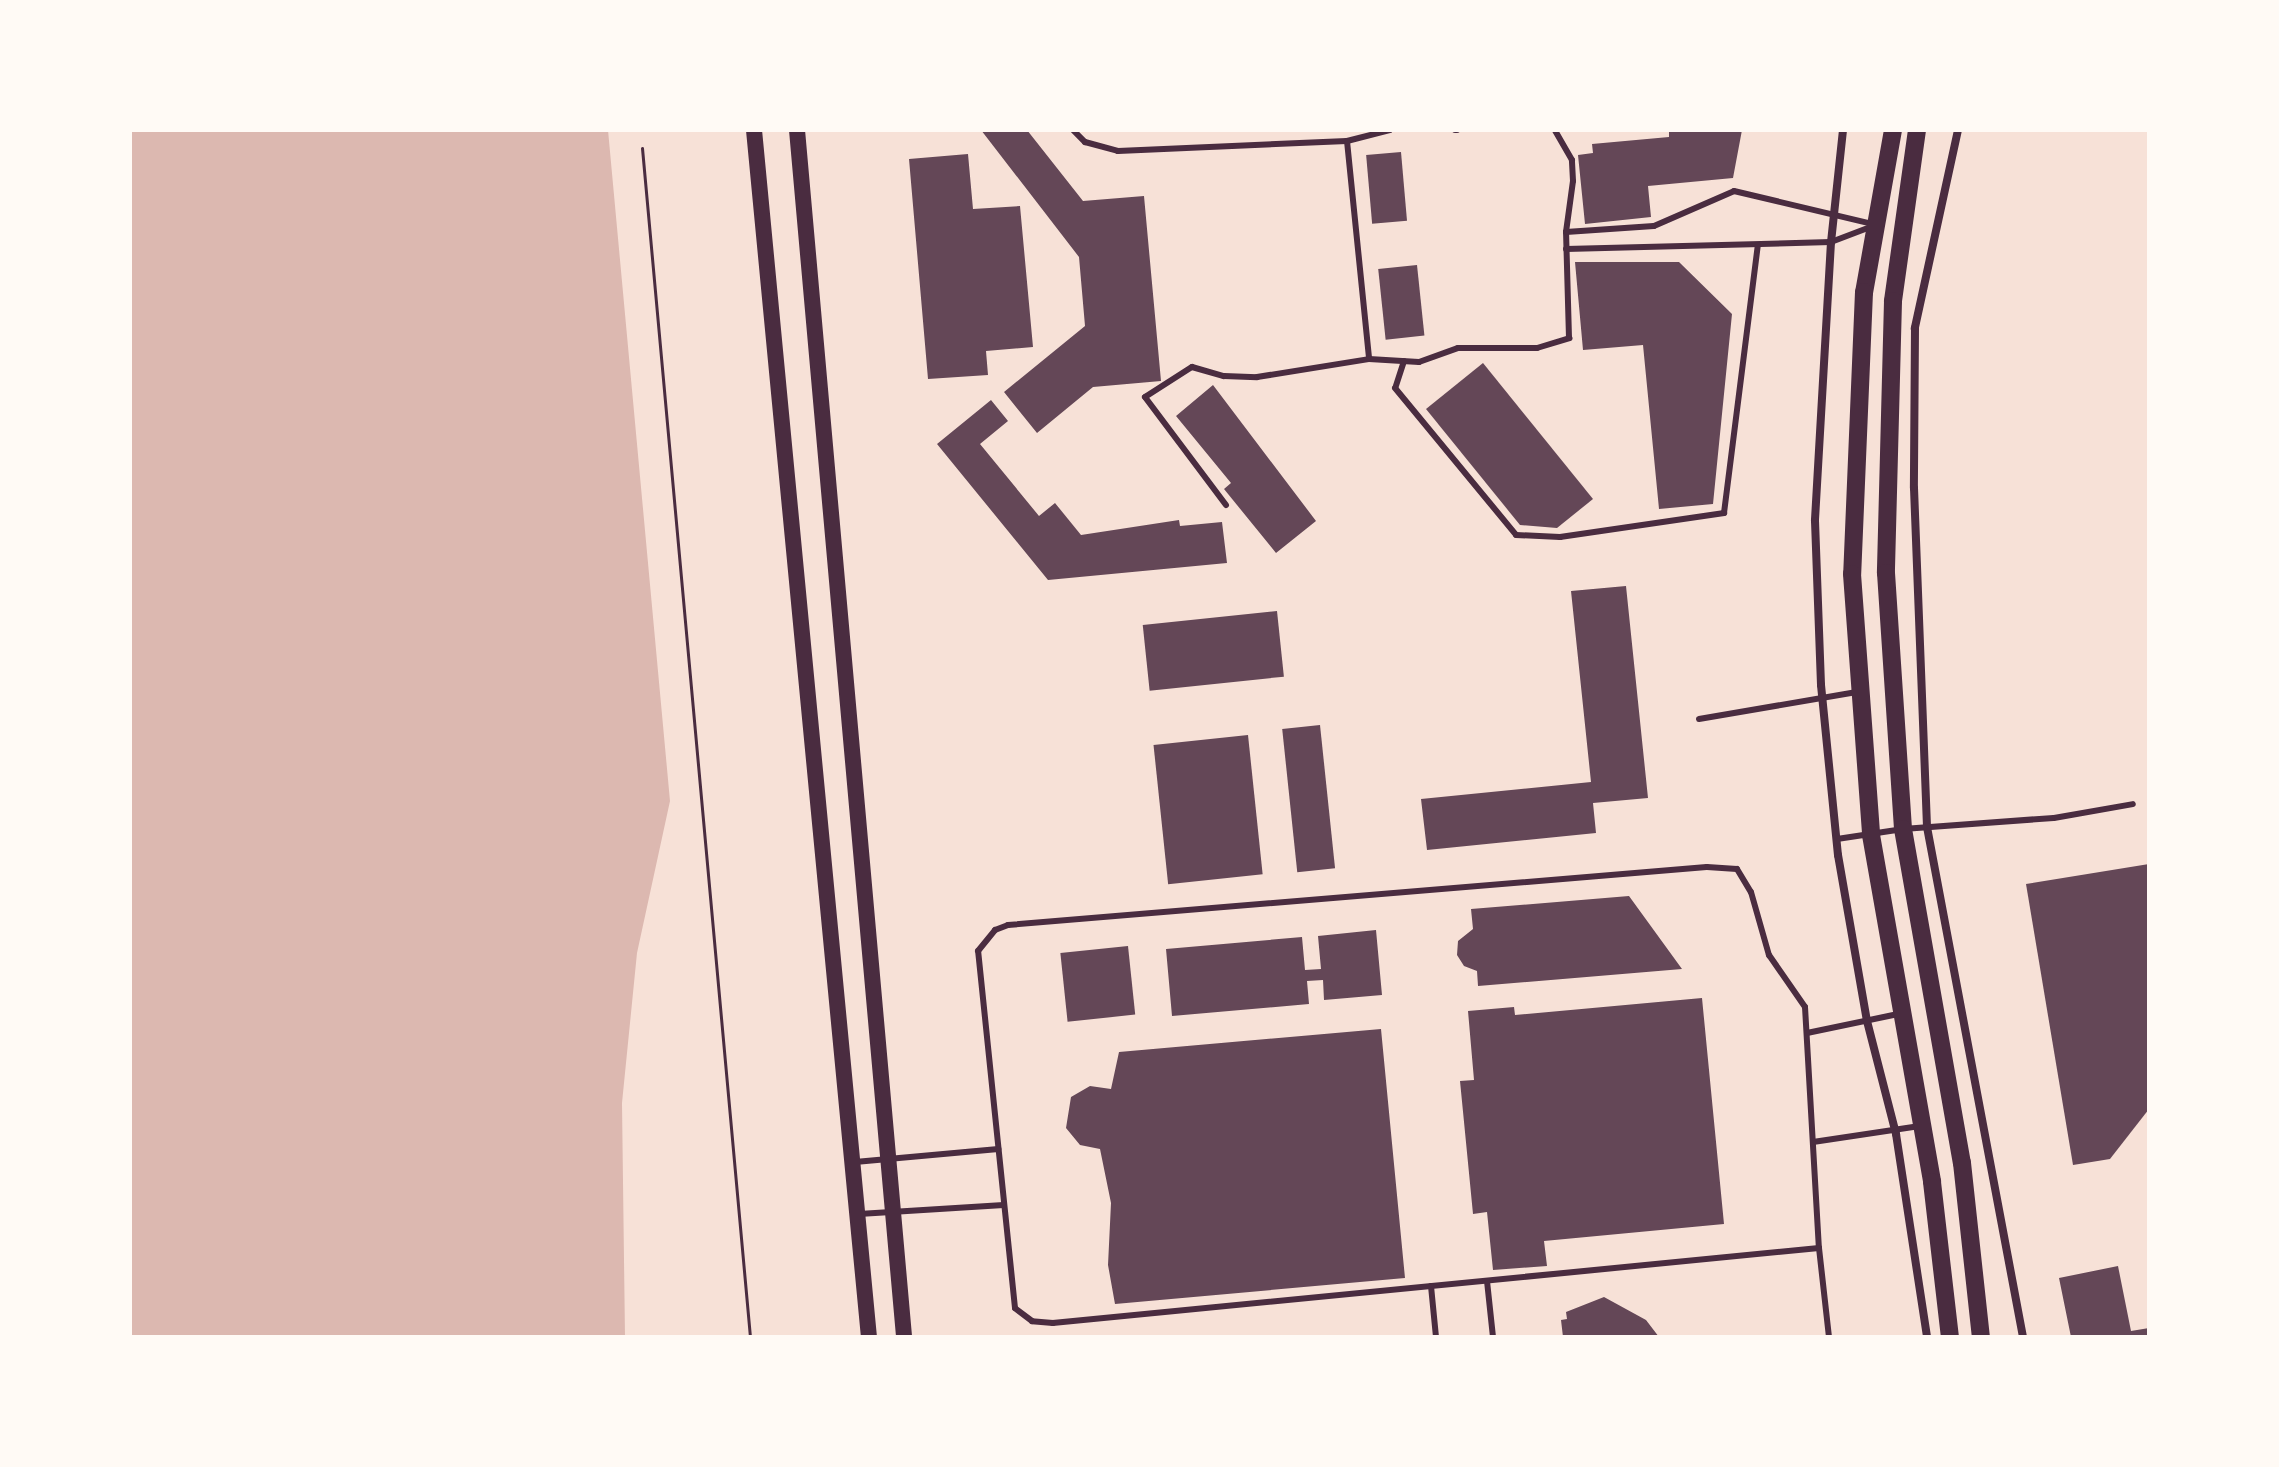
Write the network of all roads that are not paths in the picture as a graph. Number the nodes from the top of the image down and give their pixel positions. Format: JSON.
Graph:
{"nodes":[{"id":1,"x":754,"y":130,"type":"edge"},
{"id":2,"x":797,"y":130,"type":"edge"},
{"id":3,"x":1073,"y":130,"type":"edge"},
{"id":4,"x":1390,"y":130,"type":"edge"},
{"id":5,"x":1555,"y":130,"type":"edge"},
{"id":6,"x":1843,"y":130,"type":"edge"},
{"id":7,"x":1893,"y":130,"type":"edge"},
{"id":8,"x":1917,"y":130,"type":"edge"},
{"id":9,"x":1958,"y":130,"type":"edge"},
{"id":10,"x":1347,"y":141,"type":"junction"},
{"id":11,"x":1834,"y":216,"type":"junction"},
{"id":12,"x":1876,"y":225,"type":"junction"},
{"id":13,"x":1566,"y":232,"type":"junction"},
{"id":14,"x":1831,"y":242,"type":"junction"},
{"id":15,"x":1758,"y":245,"type":"junction"},
{"id":16,"x":1566,"y":249,"type":"junction"},
{"id":17,"x":1369,"y":359,"type":"junction"},
{"id":18,"x":1404,"y":361,"type":"junction"},
{"id":19,"x":1226,"y":505,"type":"dead end"},
{"id":20,"x":1860,"y":691,"type":"junction"},
{"id":21,"x":1822,"y":699,"type":"junction"},
{"id":22,"x":1699,"y":719,"type":"dead end"},
{"id":23,"x":2133,"y":804,"type":"dead end"},
{"id":24,"x":1927,"y":827,"type":"junction"},
{"id":25,"x":1903,"y":829,"type":"junction"},
{"id":26,"x":1871,"y":835,"type":"junction"},
{"id":27,"x":1837,"y":839,"type":"junction"},
{"id":28,"x":1902,"y":1013,"type":"junction"},
{"id":29,"x":1867,"y":1021,"type":"junction"},
{"id":30,"x":1807,"y":1033,"type":"junction"},
{"id":31,"x":1922,"y":1126,"type":"junction"},
{"id":32,"x":1896,"y":1134,"type":"junction"},
{"id":33,"x":1813,"y":1142,"type":"junction"},
{"id":34,"x":998,"y":1149,"type":"junction"},
{"id":35,"x":889,"y":1159,"type":"junction"},
{"id":36,"x":850,"y":1163,"type":"junction"},
{"id":37,"x":1004,"y":1205,"type":"junction"},
{"id":38,"x":893,"y":1212,"type":"junction"},
{"id":39,"x":855,"y":1215,"type":"junction"},
{"id":40,"x":1819,"y":1248,"type":"junction"},
{"id":41,"x":1487,"y":1281,"type":"junction"},
{"id":42,"x":1431,"y":1286,"type":"junction"},
{"id":43,"x":869,"y":1337,"type":"edge"},
{"id":44,"x":904,"y":1337,"type":"edge"},
{"id":45,"x":1436,"y":1337,"type":"edge"},
{"id":46,"x":1493,"y":1337,"type":"edge"},
{"id":47,"x":1829,"y":1337,"type":"edge"},
{"id":48,"x":1927,"y":1337,"type":"edge"},
{"id":49,"x":1950,"y":1337,"type":"edge"},
{"id":50,"x":1981,"y":1337,"type":"edge"},
{"id":51,"x":2023,"y":1337,"type":"edge"}],
"edges":[{"from":1,"to":36,"type":"main road"},
{"from":2,"to":35,"type":"main road"},
{"from":3,"to":10,"type":"lane"},
{"from":4,"to":10,"type":"lane"},
{"from":5,"to":13,"type":"lane"},
{"from":6,"to":11,"type":"street"},
{"from":7,"to":12,"type":"main road"},
{"from":8,"to":25,"type":"main road"},
{"from":9,"to":24,"type":"street"},
{"from":10,"to":17,"type":"lane"},
{"from":11,"to":12,"type":"lane"},
{"from":11,"to":13,"type":"lane"},
{"from":11,"to":14,"type":"street"},
{"from":12,"to":14,"type":"lane"},
{"from":12,"to":20,"type":"main road"},
{"from":13,"to":16,"type":"lane"},
{"from":14,"to":15,"type":"lane"},
{"from":14,"to":21,"type":"street"},
{"from":15,"to":16,"type":"lane"},
{"from":15,"to":18,"type":"lane"},
{"from":16,"to":18,"type":"lane"},
{"from":17,"to":18,"type":"lane"},
{"from":17,"to":19,"type":"lane"},
{"from":20,"to":21,"type":"lane"},
{"from":20,"to":26,"type":"main road"},
{"from":21,"to":22,"type":"lane"},
{"from":21,"to":27,"type":"street"},
{"from":23,"to":24,"type":"lane"},
{"from":24,"to":25,"type":"lane"},
{"from":24,"to":51,"type":"street"},
{"from":25,"to":26,"type":"lane"},
{"from":25,"to":50,"type":"main road"},
{"from":26,"to":27,"type":"lane"},
{"from":26,"to":28,"type":"main road"},
{"from":27,"to":29,"type":"street"},
{"from":28,"to":29,"type":"lane"},
{"from":28,"to":31,"type":"main road"},
{"from":29,"to":30,"type":"lane"},
{"from":29,"to":32,"type":"street"},
{"from":30,"to":33,"type":"lane"},
{"from":30,"to":34,"type":"lane"},
{"from":31,"to":32,"type":"lane"},
{"from":31,"to":49,"type":"main road"},
{"from":32,"to":33,"type":"lane"},
{"from":32,"to":48,"type":"street"},
{"from":33,"to":40,"type":"lane"},
{"from":34,"to":35,"type":"lane"},
{"from":34,"to":37,"type":"lane"},
{"from":35,"to":36,"type":"lane"},
{"from":35,"to":38,"type":"main road"},
{"from":36,"to":39,"type":"main road"},
{"from":37,"to":38,"type":"lane"},
{"from":37,"to":42,"type":"lane"},
{"from":38,"to":39,"type":"lane"},
{"from":38,"to":44,"type":"main road"},
{"from":39,"to":43,"type":"main road"},
{"from":40,"to":41,"type":"lane"},
{"from":40,"to":47,"type":"lane"},
{"from":41,"to":42,"type":"lane"},
{"from":41,"to":46,"type":"lane"},
{"from":42,"to":45,"type":"lane"}]}
